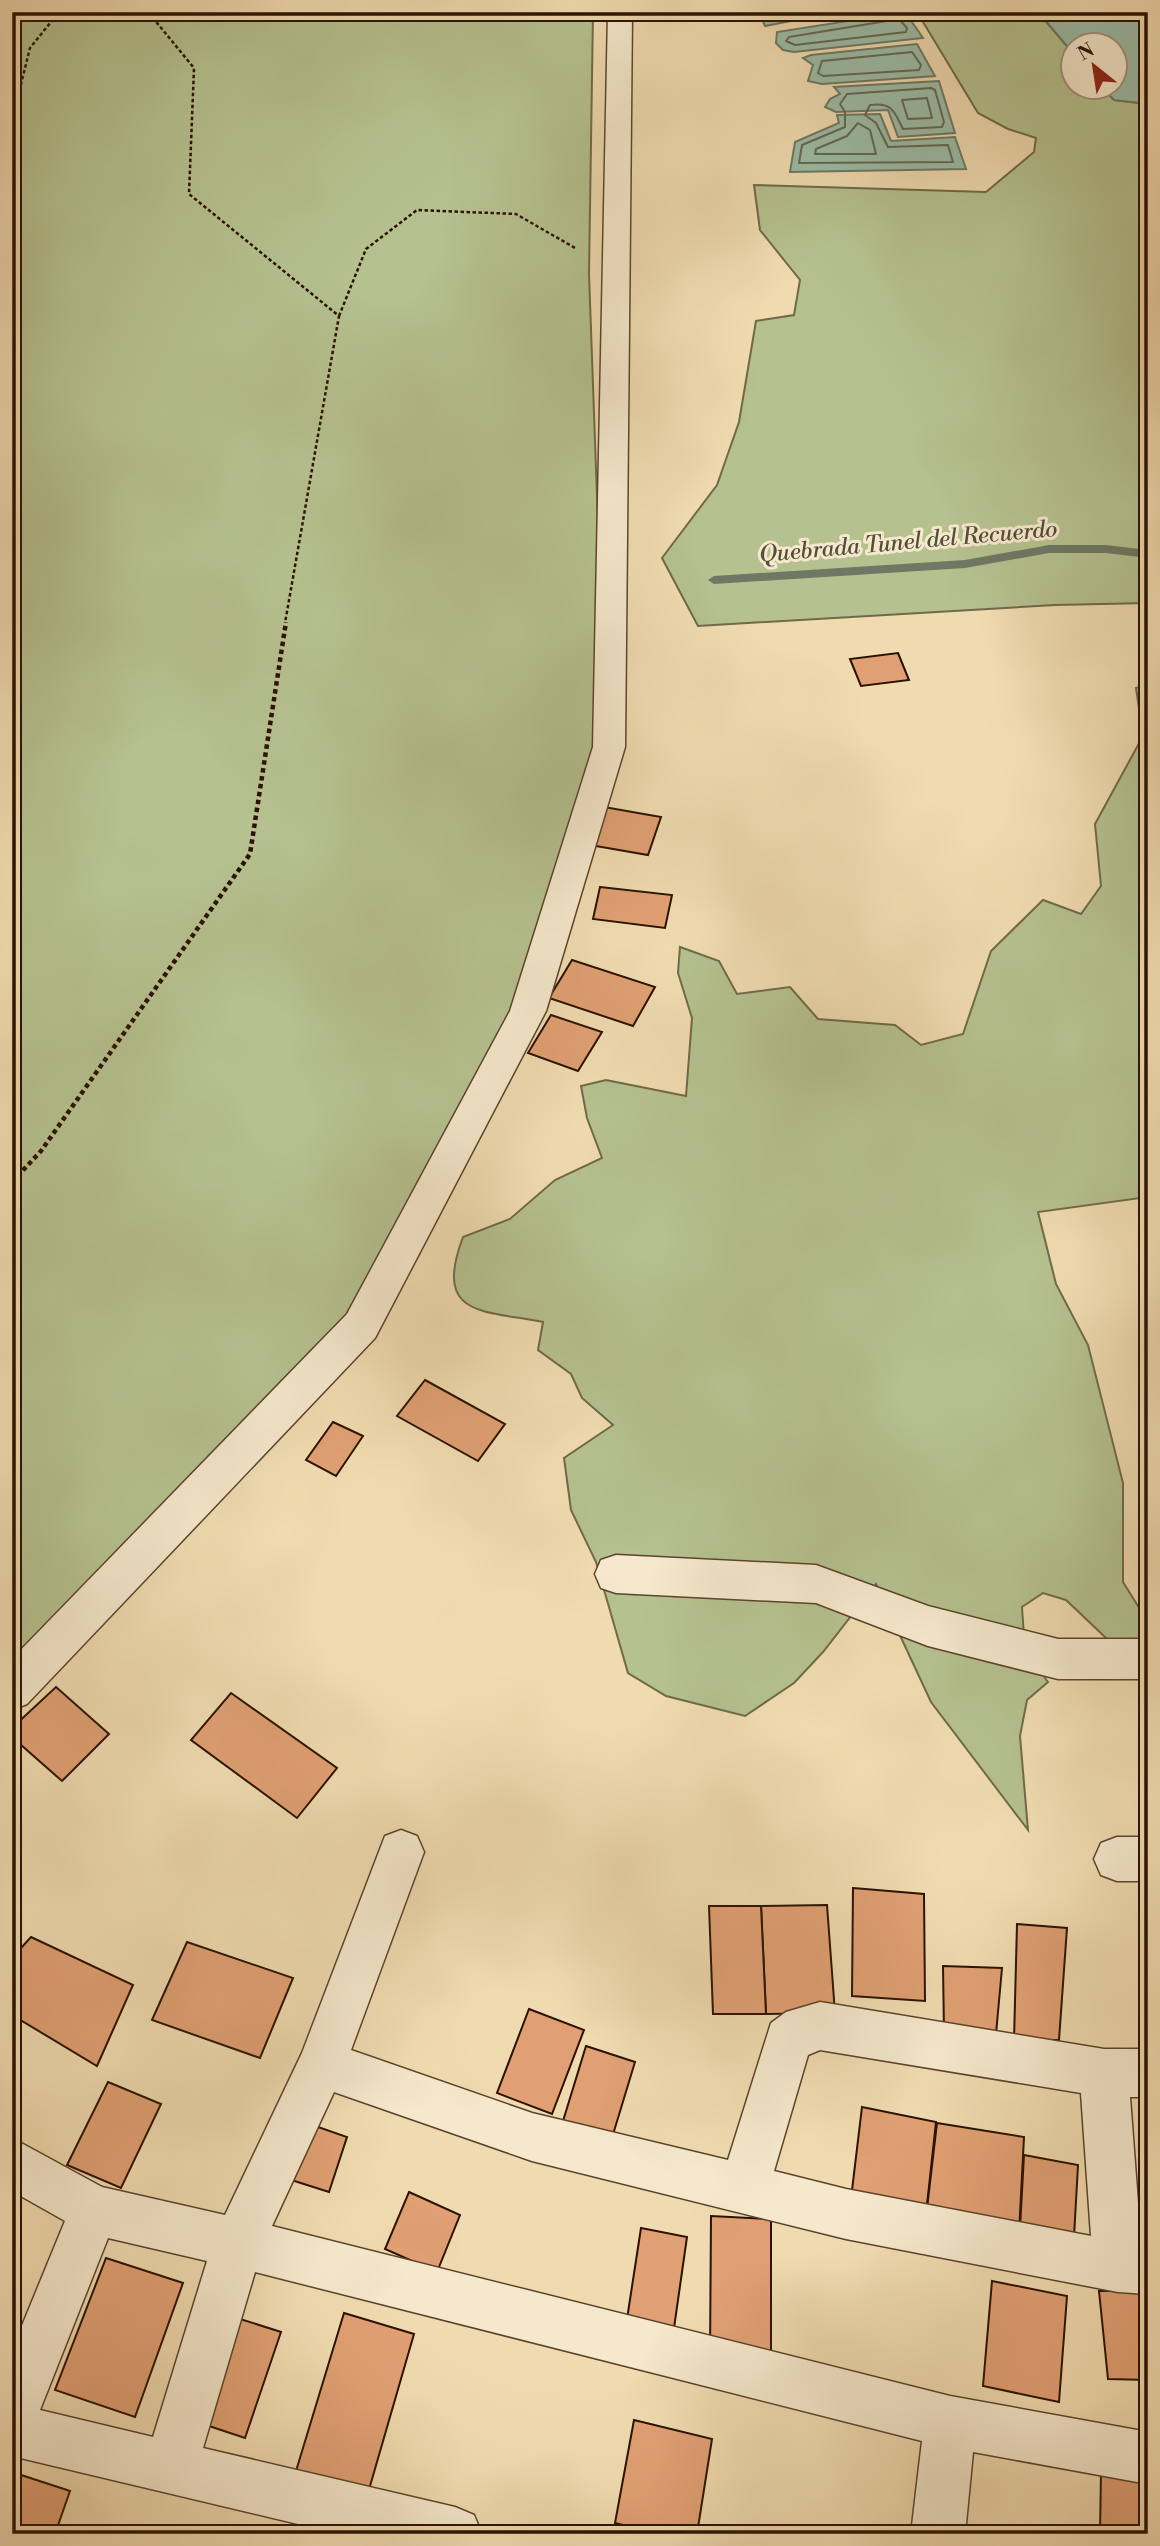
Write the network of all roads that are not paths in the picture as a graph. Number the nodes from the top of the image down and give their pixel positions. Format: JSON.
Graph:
{"nodes":[{"id":1,"x":620,"y":12,"type":"edge"},
{"id":2,"x":616,"y":1574,"type":"dead end"},
{"id":3,"x":1148,"y":1659,"type":"edge"},
{"id":4,"x":12,"y":1690,"type":"edge"},
{"id":5,"x":401,"y":1852,"type":"dead end"},
{"id":6,"x":322,"y":2064,"type":"junction"},
{"id":7,"x":1126,"y":2073,"type":"edge"},
{"id":8,"x":12,"y":2163,"type":"edge"},
{"id":9,"x":744,"y":2189,"type":"junction"},
{"id":10,"x":94,"y":2210,"type":"junction"},
{"id":11,"x":238,"y":2243,"type":"junction"},
{"id":12,"x":1133,"y":2268,"type":"edge"},
{"id":13,"x":12,"y":2415,"type":"edge"},
{"id":14,"x":950,"y":2422,"type":"junction"},
{"id":15,"x":12,"y":2430,"type":"edge"},
{"id":16,"x":1148,"y":2458,"type":"edge"},
{"id":17,"x":172,"y":2466,"type":"junction"},
{"id":18,"x":455,"y":2534,"type":"edge"},
{"id":19,"x":938,"y":2534,"type":"edge"}],
"edges":[{"from":1,"to":4,"type":"street"},
{"from":2,"to":3,"type":"street"},
{"from":5,"to":6,"type":"street"},
{"from":6,"to":9,"type":"street"},
{"from":6,"to":11,"type":"street"},
{"from":7,"to":9,"type":"street"},
{"from":7,"to":12,"type":"street"},
{"from":8,"to":10,"type":"street"},
{"from":9,"to":12,"type":"street"},
{"from":10,"to":11,"type":"street"},
{"from":10,"to":13,"type":"street"},
{"from":11,"to":14,"type":"street"},
{"from":11,"to":17,"type":"street"},
{"from":14,"to":16,"type":"street"},
{"from":14,"to":19,"type":"street"},
{"from":15,"to":17,"type":"street"},
{"from":17,"to":18,"type":"street"}]}
